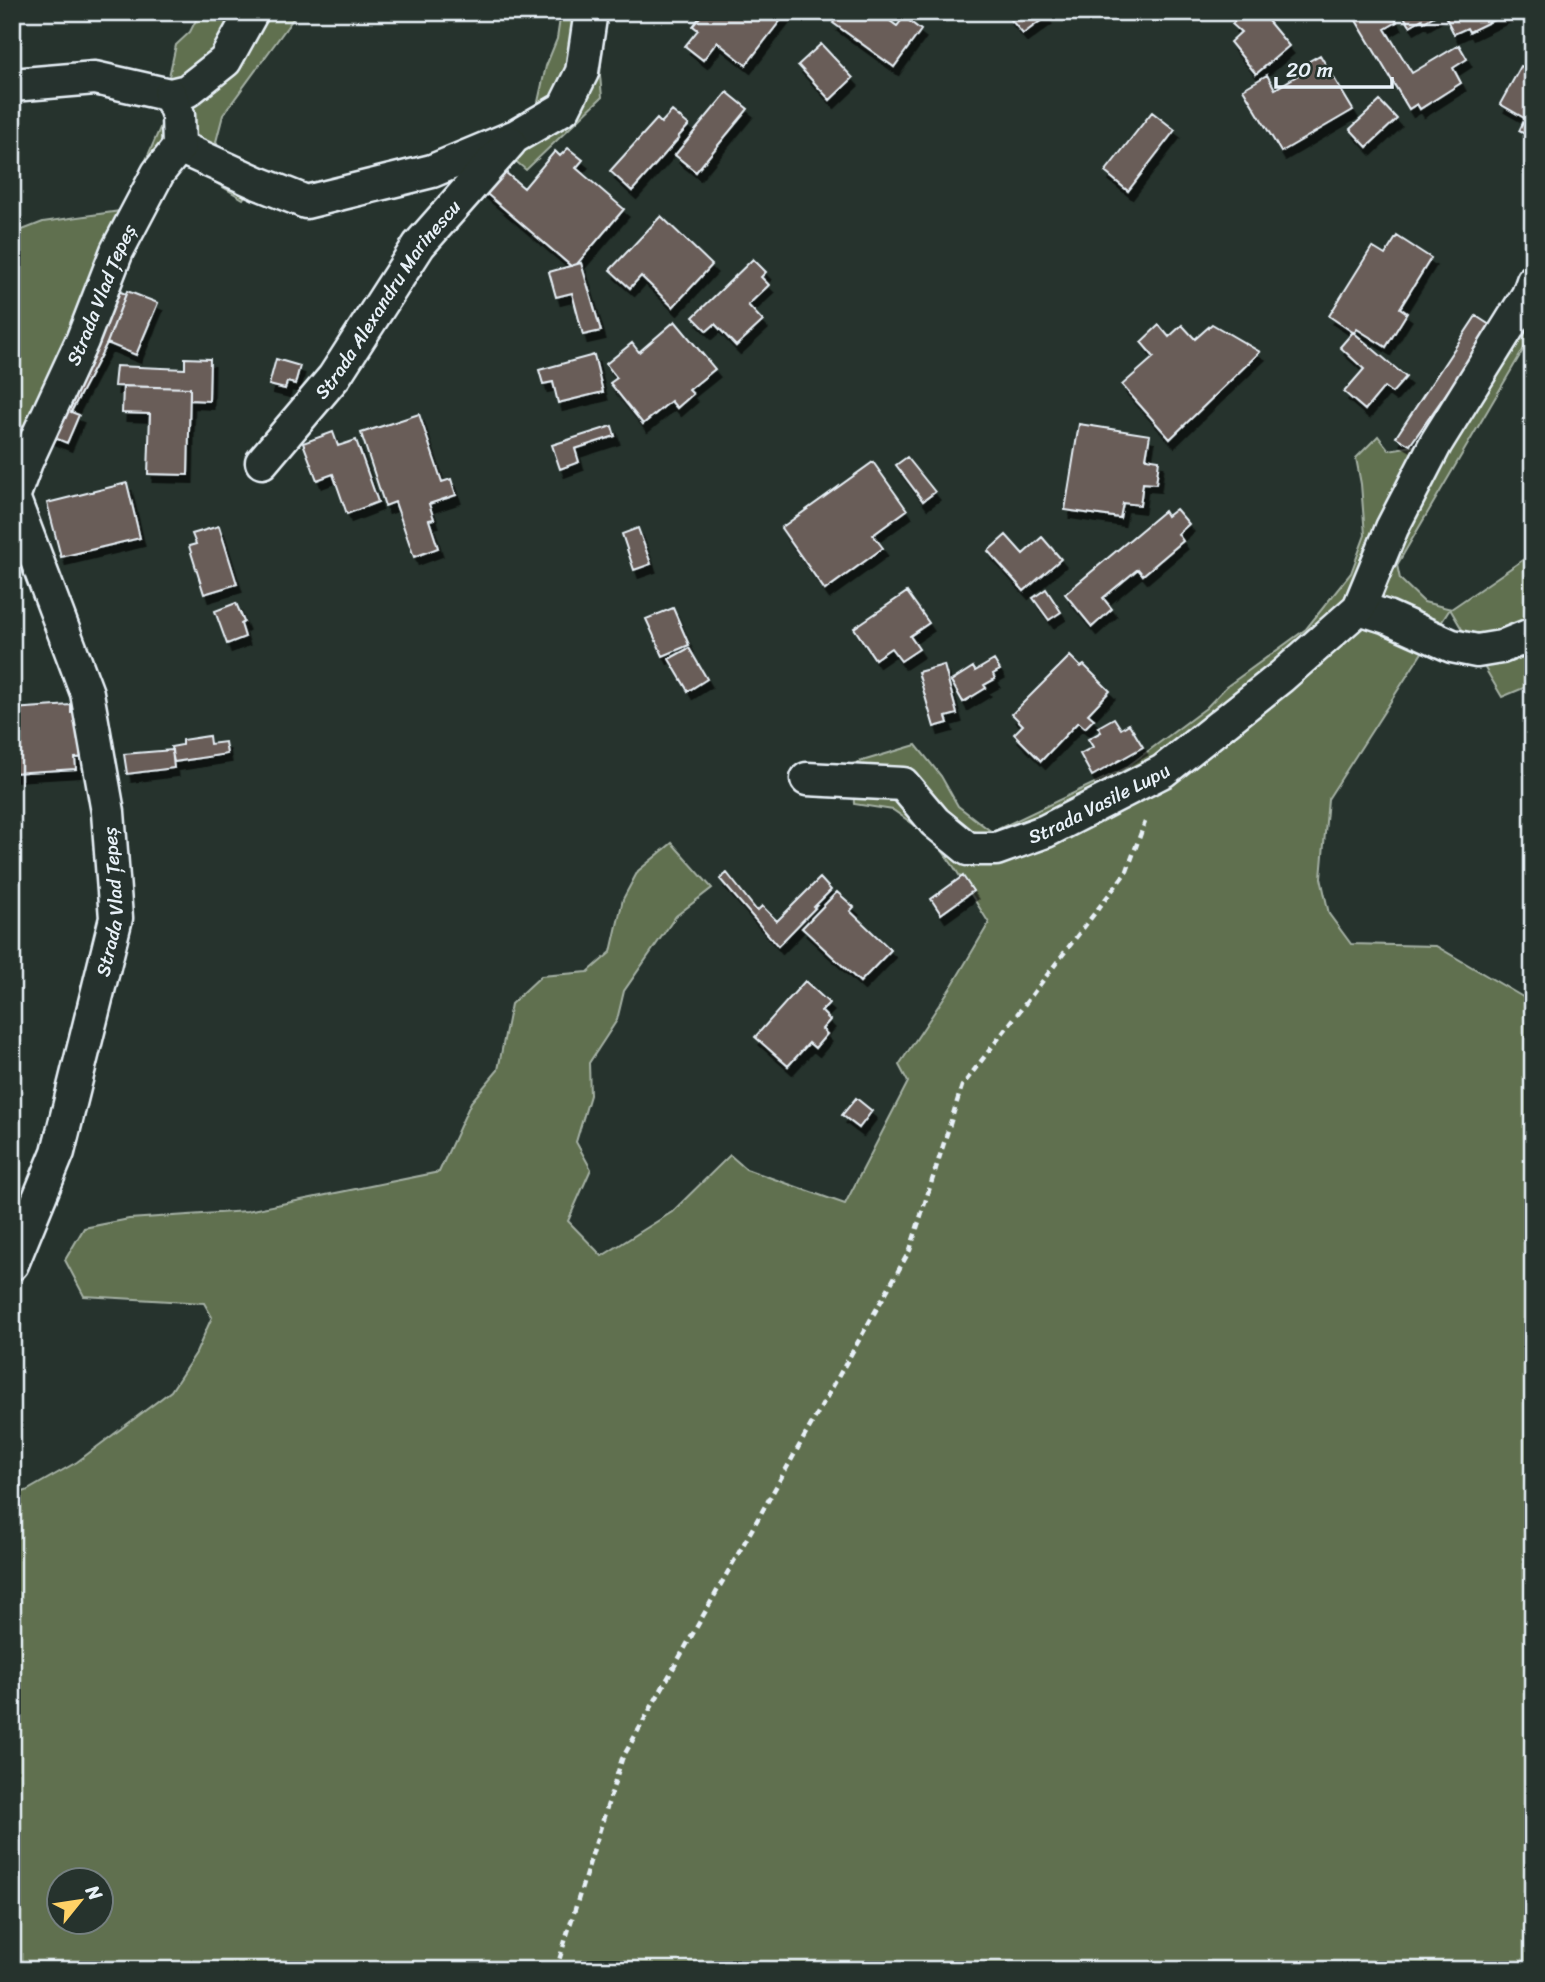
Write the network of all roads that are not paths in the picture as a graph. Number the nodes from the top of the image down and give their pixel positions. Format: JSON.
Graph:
{"nodes":[{"id":1,"x":251,"y":12,"type":"edge"},
{"id":2,"x":589,"y":12,"type":"edge"},
{"id":3,"x":12,"y":85,"type":"edge"},
{"id":4,"x":178,"y":93,"type":"junction"},
{"id":5,"x":516,"y":136,"type":"junction"},
{"id":6,"x":179,"y":147,"type":"junction"},
{"id":7,"x":1533,"y":281,"type":"edge"},
{"id":8,"x":262,"y":462,"type":"dead end"},
{"id":9,"x":13,"y":499,"type":"edge"},
{"id":10,"x":1359,"y":608,"type":"junction"},
{"id":11,"x":1533,"y":634,"type":"edge"},
{"id":12,"x":807,"y":779,"type":"dead end"},
{"id":13,"x":12,"y":1264,"type":"edge"}],
"edges":[{"from":1,"to":4,"type":"street"},
{"from":2,"to":5,"type":"street","name":"Strada Alexandru Marinescu"},
{"from":3,"to":4,"type":"street"},
{"from":4,"to":6,"type":"street"},
{"from":5,"to":6,"type":"street","name":"Strada Alexandru Marinescu"},
{"from":5,"to":8,"type":"street","name":"Strada Alexandru Marinescu"},
{"from":6,"to":9,"type":"street","name":"Strada Vlad Țepeș"},
{"from":7,"to":10,"type":"street","name":"Strada Vasile Lupu"},
{"from":9,"to":13,"type":"street","name":"Strada Vlad Țepeș"},
{"from":10,"to":11,"type":"street"},
{"from":10,"to":12,"type":"street","name":"Strada Vasile Lupu"}]}
